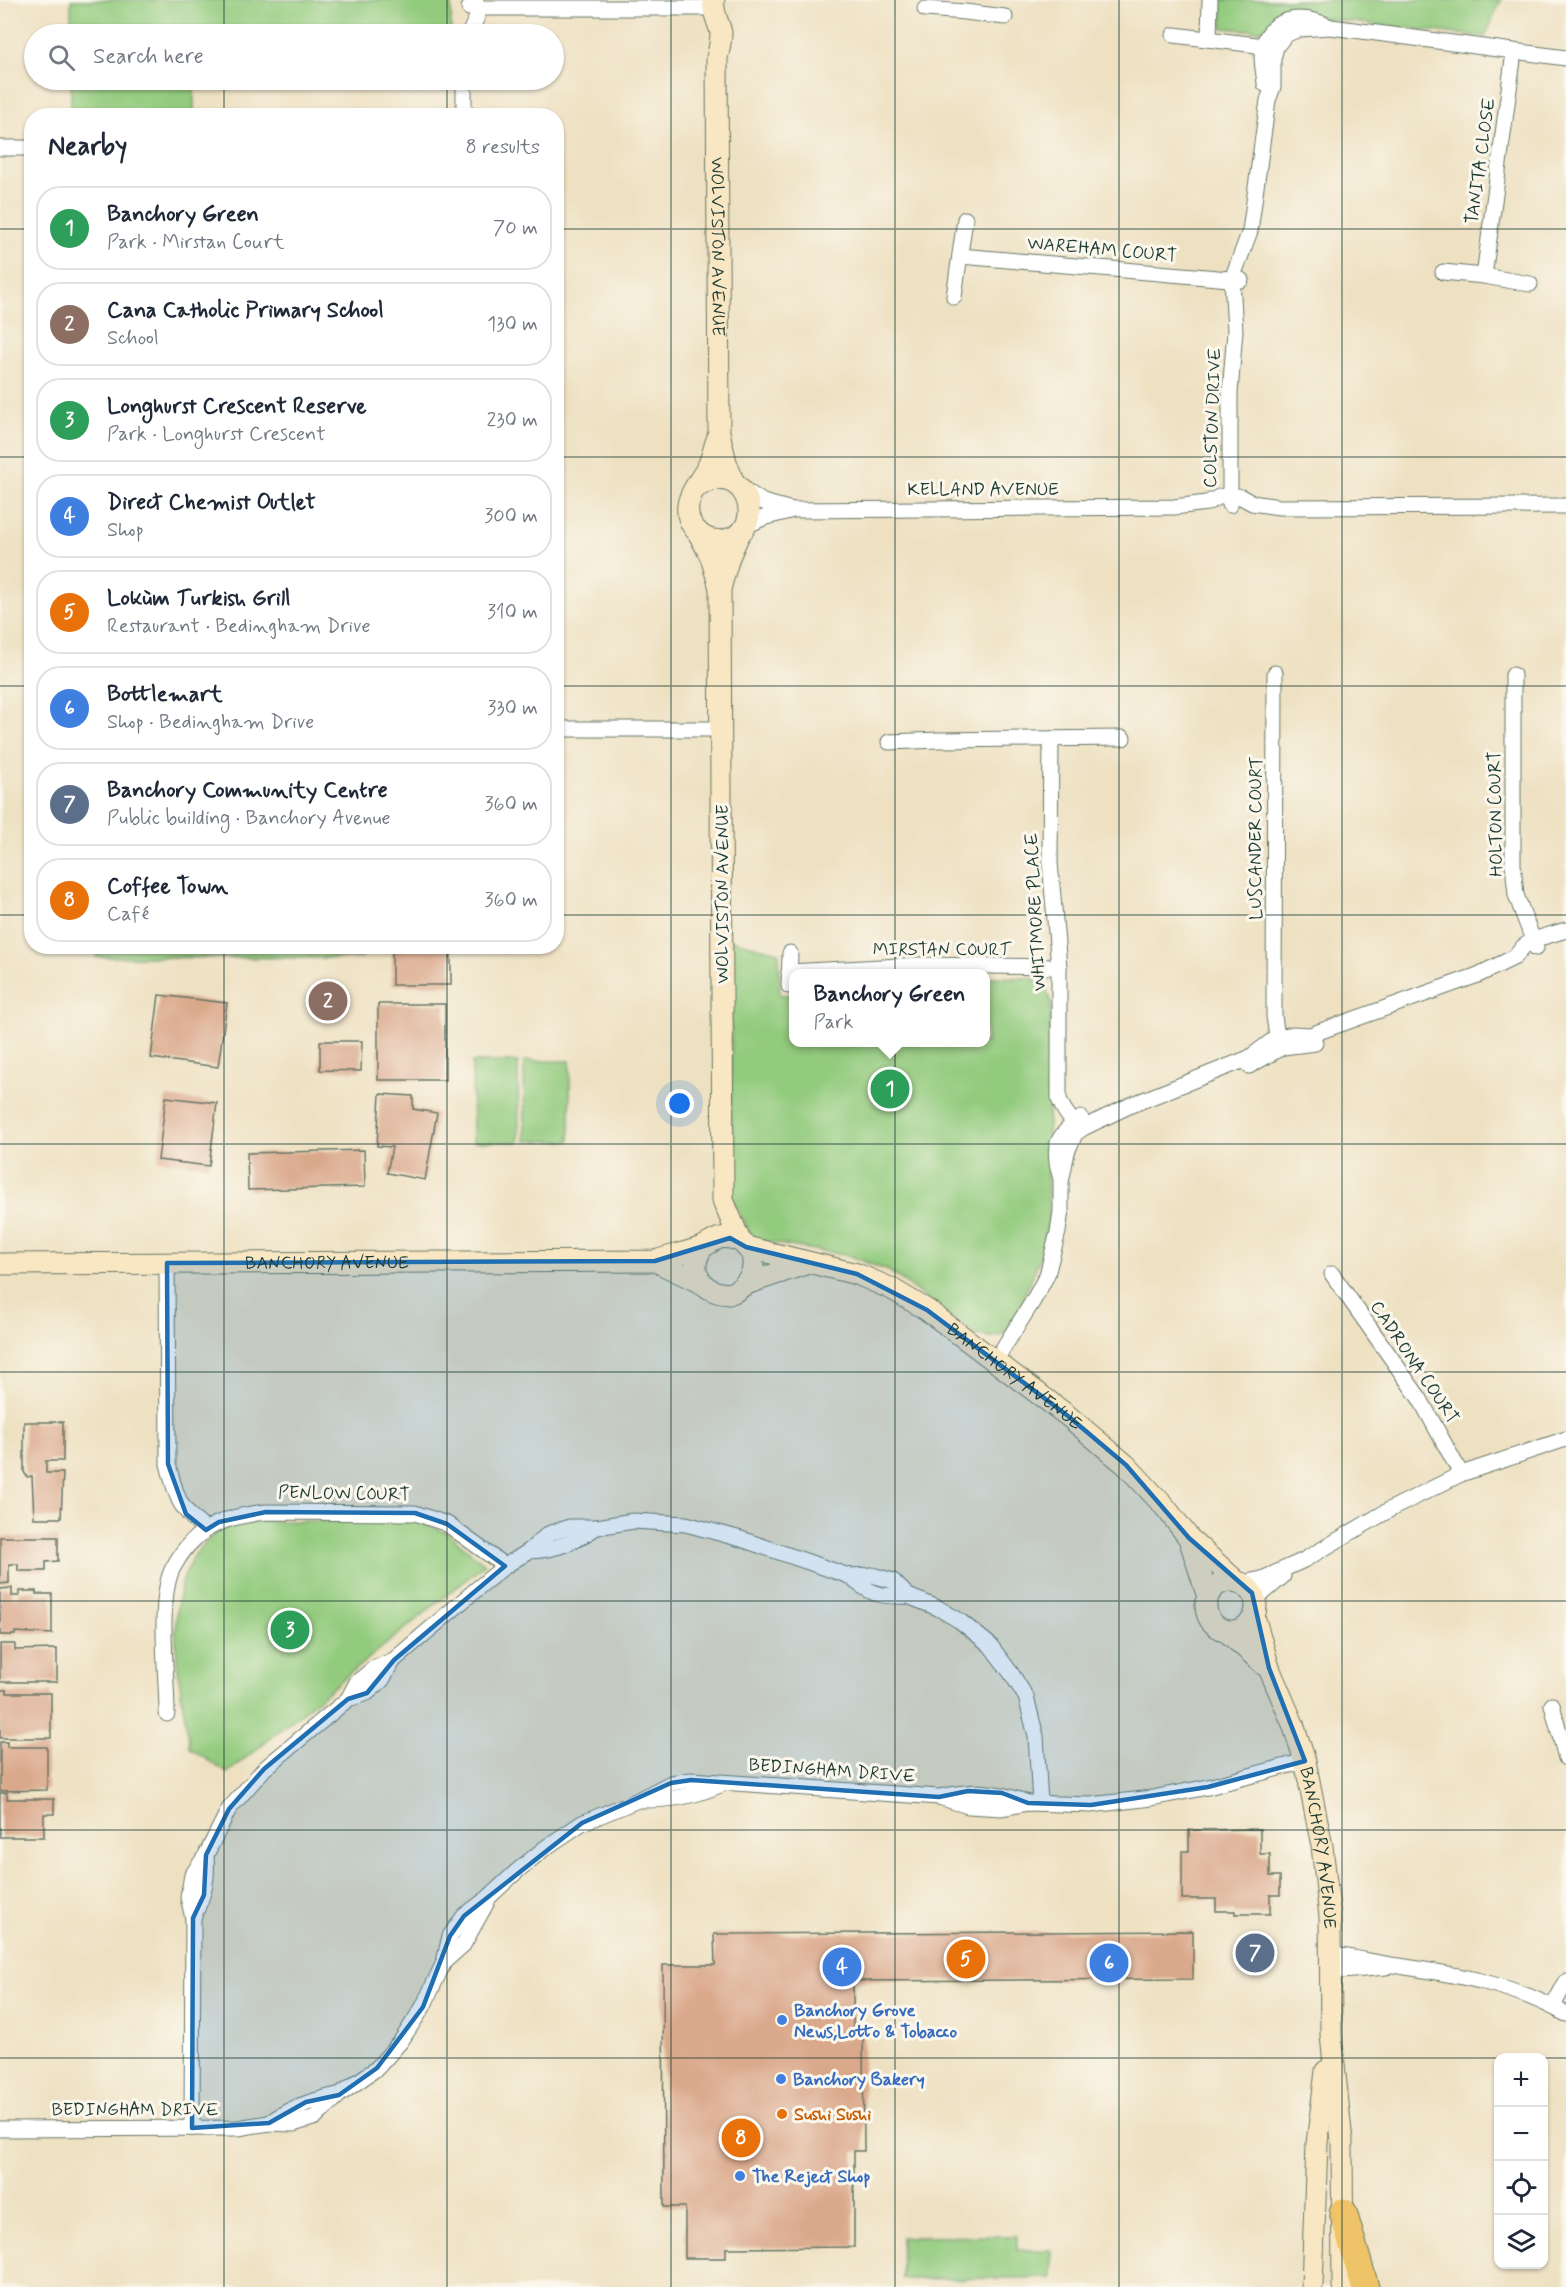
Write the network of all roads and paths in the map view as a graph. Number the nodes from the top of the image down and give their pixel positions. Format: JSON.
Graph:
{"nodes":[{"id":1,"x":1210,"y":0,"type":"edge"},
{"id":2,"x":472,"y":4,"type":"edge"},
{"id":3,"x":709,"y":4,"type":"edge"},
{"id":4,"x":965,"y":6,"type":"edge"},
{"id":5,"x":925,"y":9,"type":"dead end"},
{"id":6,"x":1005,"y":17,"type":"dead end"},
{"id":7,"x":465,"y":24,"type":"edge"},
{"id":8,"x":474,"y":24,"type":"edge"},
{"id":9,"x":1174,"y":35,"type":"dead end"},
{"id":10,"x":1209,"y":39,"type":"junction"},
{"id":11,"x":1270,"y":46,"type":"junction"},
{"id":12,"x":1514,"y":52,"type":"junction"},
{"id":13,"x":1566,"y":58,"type":"edge"},
{"id":14,"x":464,"y":90,"type":"edge"},
{"id":15,"x":464,"y":108,"type":"edge"},
{"id":16,"x":0,"y":148,"type":"edge"},
{"id":17,"x":24,"y":148,"type":"edge"},
{"id":18,"x":965,"y":219,"type":"dead end"},
{"id":19,"x":960,"y":256,"type":"junction"},
{"id":20,"x":1443,"y":272,"type":"dead end"},
{"id":21,"x":1484,"y":276,"type":"junction"},
{"id":22,"x":1237,"y":280,"type":"junction"},
{"id":23,"x":1530,"y":284,"type":"dead end"},
{"id":24,"x":954,"y":297,"type":"dead end"},
{"id":25,"x":719,"y":433,"type":"junction"},
{"id":26,"x":737,"y":485,"type":"junction"},
{"id":27,"x":697,"y":487,"type":"junction"},
{"id":28,"x":1230,"y":500,"type":"junction"},
{"id":29,"x":1566,"y":506,"type":"edge"},
{"id":30,"x":793,"y":510,"type":"junction"},
{"id":31,"x":742,"y":529,"type":"junction"},
{"id":32,"x":698,"y":532,"type":"junction"},
{"id":33,"x":720,"y":589,"type":"junction"},
{"id":34,"x":1275,"y":674,"type":"dead end"},
{"id":35,"x":1513,"y":675,"type":"dead end"},
{"id":36,"x":564,"y":729,"type":"edge"},
{"id":37,"x":721,"y":729,"type":"junction"},
{"id":38,"x":1123,"y":738,"type":"dead end"},
{"id":39,"x":1051,"y":739,"type":"junction"},
{"id":40,"x":889,"y":742,"type":"dead end"},
{"id":41,"x":1566,"y":930,"type":"edge"},
{"id":42,"x":1566,"y":941,"type":"edge"},
{"id":43,"x":1534,"y":944,"type":"junction"},
{"id":44,"x":789,"y":953,"type":"dead end"},
{"id":45,"x":1059,"y":967,"type":"junction"},
{"id":46,"x":789,"y":969,"type":"edge"},
{"id":47,"x":882,"y":969,"type":"edge"},
{"id":48,"x":1282,"y":1040,"type":"junction"},
{"id":49,"x":1079,"y":1123,"type":"junction"},
{"id":50,"x":723,"y":1200,"type":"junction"},
{"id":51,"x":743,"y":1244,"type":"junction"},
{"id":52,"x":705,"y":1245,"type":"junction"},
{"id":53,"x":655,"y":1261,"type":"junction"},
{"id":54,"x":0,"y":1263,"type":"edge"},
{"id":55,"x":167,"y":1263,"type":"junction"},
{"id":56,"x":808,"y":1263,"type":"junction"},
{"id":57,"x":1332,"y":1274,"type":"dead end"},
{"id":58,"x":703,"y":1284,"type":"junction"},
{"id":59,"x":746,"y":1284,"type":"junction"},
{"id":60,"x":995,"y":1361,"type":"junction"},
{"id":61,"x":1566,"y":1439,"type":"edge"},
{"id":62,"x":1461,"y":1474,"type":"junction"},
{"id":63,"x":206,"y":1530,"type":"junction"},
{"id":64,"x":1189,"y":1538,"type":"junction"},
{"id":65,"x":1304,"y":1560,"type":"junction"},
{"id":66,"x":505,"y":1566,"type":"junction"},
{"id":67,"x":1239,"y":1583,"type":"junction"},
{"id":68,"x":1208,"y":1597,"type":"junction"},
{"id":69,"x":1254,"y":1608,"type":"junction"},
{"id":70,"x":1226,"y":1630,"type":"junction"},
{"id":71,"x":1269,"y":1668,"type":"junction"},
{"id":72,"x":1552,"y":1705,"type":"dead end"},
{"id":73,"x":167,"y":1714,"type":"dead end"},
{"id":74,"x":1566,"y":1758,"type":"edge"},
{"id":75,"x":1305,"y":1761,"type":"junction"},
{"id":76,"x":1034,"y":1803,"type":"junction"},
{"id":77,"x":1331,"y":1964,"type":"junction"},
{"id":78,"x":1566,"y":1982,"type":"edge"},
{"id":79,"x":1559,"y":2010,"type":"edge"},
{"id":80,"x":1331,"y":2035,"type":"junction"},
{"id":81,"x":192,"y":2128,"type":"junction"},
{"id":82,"x":0,"y":2129,"type":"edge"},
{"id":83,"x":1342,"y":2142,"type":"junction"},
{"id":84,"x":1317,"y":2143,"type":"junction"},
{"id":85,"x":1315,"y":2212,"type":"junction"},
{"id":86,"x":1342,"y":2212,"type":"junction"},
{"id":87,"x":1312,"y":2287,"type":"edge"},
{"id":88,"x":1343,"y":2287,"type":"edge"},
{"id":89,"x":1365,"y":2287,"type":"edge"}],
"edges":[{"from":1,"to":10,"type":"street"},
{"from":2,"to":3,"type":"street"},
{"from":2,"to":7,"type":"street"},
{"from":2,"to":8,"type":"street"},
{"from":3,"to":25,"type":"street","name":"WOLVISTON AVENUE"},
{"from":4,"to":5,"type":"street"},
{"from":4,"to":6,"type":"street"},
{"from":9,"to":10,"type":"street"},
{"from":10,"to":11,"type":"street"},
{"from":11,"to":12,"type":"street"},
{"from":11,"to":22,"type":"street","name":"COLSTON DRIVE"},
{"from":12,"to":13,"type":"street"},
{"from":12,"to":21,"type":"street","name":"TANITA CLOSE"},
{"from":14,"to":15,"type":"street"},
{"from":16,"to":17,"type":"street"},
{"from":18,"to":19,"type":"street"},
{"from":19,"to":22,"type":"street","name":"WAREHAM COURT"},
{"from":19,"to":24,"type":"street"},
{"from":20,"to":21,"type":"street"},
{"from":21,"to":23,"type":"street"},
{"from":22,"to":28,"type":"street","name":"COLSTON DRIVE"},
{"from":25,"to":26,"type":"street","name":"WOLVISTON AVENUE"},
{"from":25,"to":27,"type":"street","name":"WOLVISTON AVENUE"},
{"from":26,"to":27,"type":"street"},
{"from":26,"to":30,"type":"street","name":"KELLAND AVENUE"},
{"from":26,"to":31,"type":"street"},
{"from":27,"to":32,"type":"street"},
{"from":28,"to":29,"type":"street"},
{"from":28,"to":30,"type":"street","name":"KELLAND AVENUE"},
{"from":30,"to":31,"type":"street","name":"KELLAND AVENUE"},
{"from":31,"to":32,"type":"street"},
{"from":31,"to":33,"type":"street","name":"WOLVISTON AVENUE"},
{"from":32,"to":33,"type":"street","name":"WOLVISTON AVENUE"},
{"from":33,"to":37,"type":"street","name":"WOLVISTON AVENUE"},
{"from":34,"to":48,"type":"street","name":"LUSCANDER COURT"},
{"from":35,"to":43,"type":"street","name":"HOLTON COURT"},
{"from":36,"to":37,"type":"street"},
{"from":37,"to":50,"type":"street","name":"WOLVISTON AVENUE"},
{"from":38,"to":39,"type":"street"},
{"from":39,"to":40,"type":"street"},
{"from":39,"to":45,"type":"street","name":"WHITMORE PLACE"},
{"from":41,"to":43,"type":"street"},
{"from":42,"to":43,"type":"street"},
{"from":43,"to":48,"type":"street"},
{"from":44,"to":46,"type":"street","name":"MIRSTAN COURT"},
{"from":45,"to":47,"type":"street","name":"MIRSTAN COURT"},
{"from":45,"to":49,"type":"street","name":"WHITMORE PLACE"},
{"from":48,"to":49,"type":"street"},
{"from":49,"to":60,"type":"street"},
{"from":50,"to":51,"type":"street","name":"WOLVISTON AVENUE"},
{"from":50,"to":52,"type":"street","name":"WOLVISTON AVENUE"},
{"from":51,"to":52,"type":"street"},
{"from":51,"to":56,"type":"street","name":"BANCHORY AVENUE"},
{"from":51,"to":59,"type":"street"},
{"from":52,"to":53,"type":"street","name":"BANCHORY AVENUE"},
{"from":52,"to":58,"type":"street"},
{"from":53,"to":55,"type":"street","name":"BANCHORY AVENUE"},
{"from":53,"to":58,"type":"street","name":"BANCHORY AVENUE"},
{"from":54,"to":55,"type":"street","name":"BANCHORY AVENUE"},
{"from":55,"to":63,"type":"street"},
{"from":56,"to":59,"type":"street"},
{"from":56,"to":60,"type":"street","name":"BANCHORY AVENUE"},
{"from":57,"to":62,"type":"street","name":"CADRONA COURT"},
{"from":58,"to":59,"type":"street"},
{"from":60,"to":64,"type":"street","name":"BANCHORY AVENUE"},
{"from":61,"to":62,"type":"street"},
{"from":62,"to":65,"type":"street"},
{"from":63,"to":66,"type":"street","name":"PENLOW COURT"},
{"from":63,"to":73,"type":"street","name":"PENLOW COURT"},
{"from":64,"to":67,"type":"street","name":"BANCHORY AVENUE"},
{"from":64,"to":68,"type":"street","name":"BANCHORY AVENUE"},
{"from":65,"to":67,"type":"street"},
{"from":65,"to":69,"type":"street"},
{"from":66,"to":76,"type":"street"},
{"from":66,"to":81,"type":"street"},
{"from":67,"to":68,"type":"street"},
{"from":67,"to":69,"type":"street"},
{"from":68,"to":70,"type":"street"},
{"from":69,"to":70,"type":"street"},
{"from":69,"to":71,"type":"street","name":"BANCHORY AVENUE"},
{"from":70,"to":71,"type":"street","name":"BANCHORY AVENUE"},
{"from":71,"to":75,"type":"street","name":"BANCHORY AVENUE"},
{"from":72,"to":74,"type":"street"},
{"from":75,"to":76,"type":"street","name":"BEDINGHAM DRIVE"},
{"from":75,"to":77,"type":"street","name":"BANCHORY AVENUE"},
{"from":76,"to":81,"type":"street","name":"BEDINGHAM DRIVE"},
{"from":77,"to":79,"type":"street"},
{"from":77,"to":80,"type":"street","name":"BANCHORY AVENUE"},
{"from":78,"to":79,"type":"street"},
{"from":80,"to":83,"type":"street","name":"BANCHORY AVENUE"},
{"from":80,"to":84,"type":"street","name":"BANCHORY AVENUE"},
{"from":81,"to":82,"type":"street","name":"BEDINGHAM DRIVE"},
{"from":83,"to":84,"type":"street"},
{"from":83,"to":86,"type":"street","name":"BANCHORY AVENUE"},
{"from":84,"to":85,"type":"street","name":"BANCHORY AVENUE"},
{"from":85,"to":86,"type":"street"},
{"from":85,"to":87,"type":"street","name":"BANCHORY AVENUE"},
{"from":86,"to":88,"type":"street","name":"BANCHORY AVENUE"},
{"from":86,"to":89,"type":"highway"}]}
